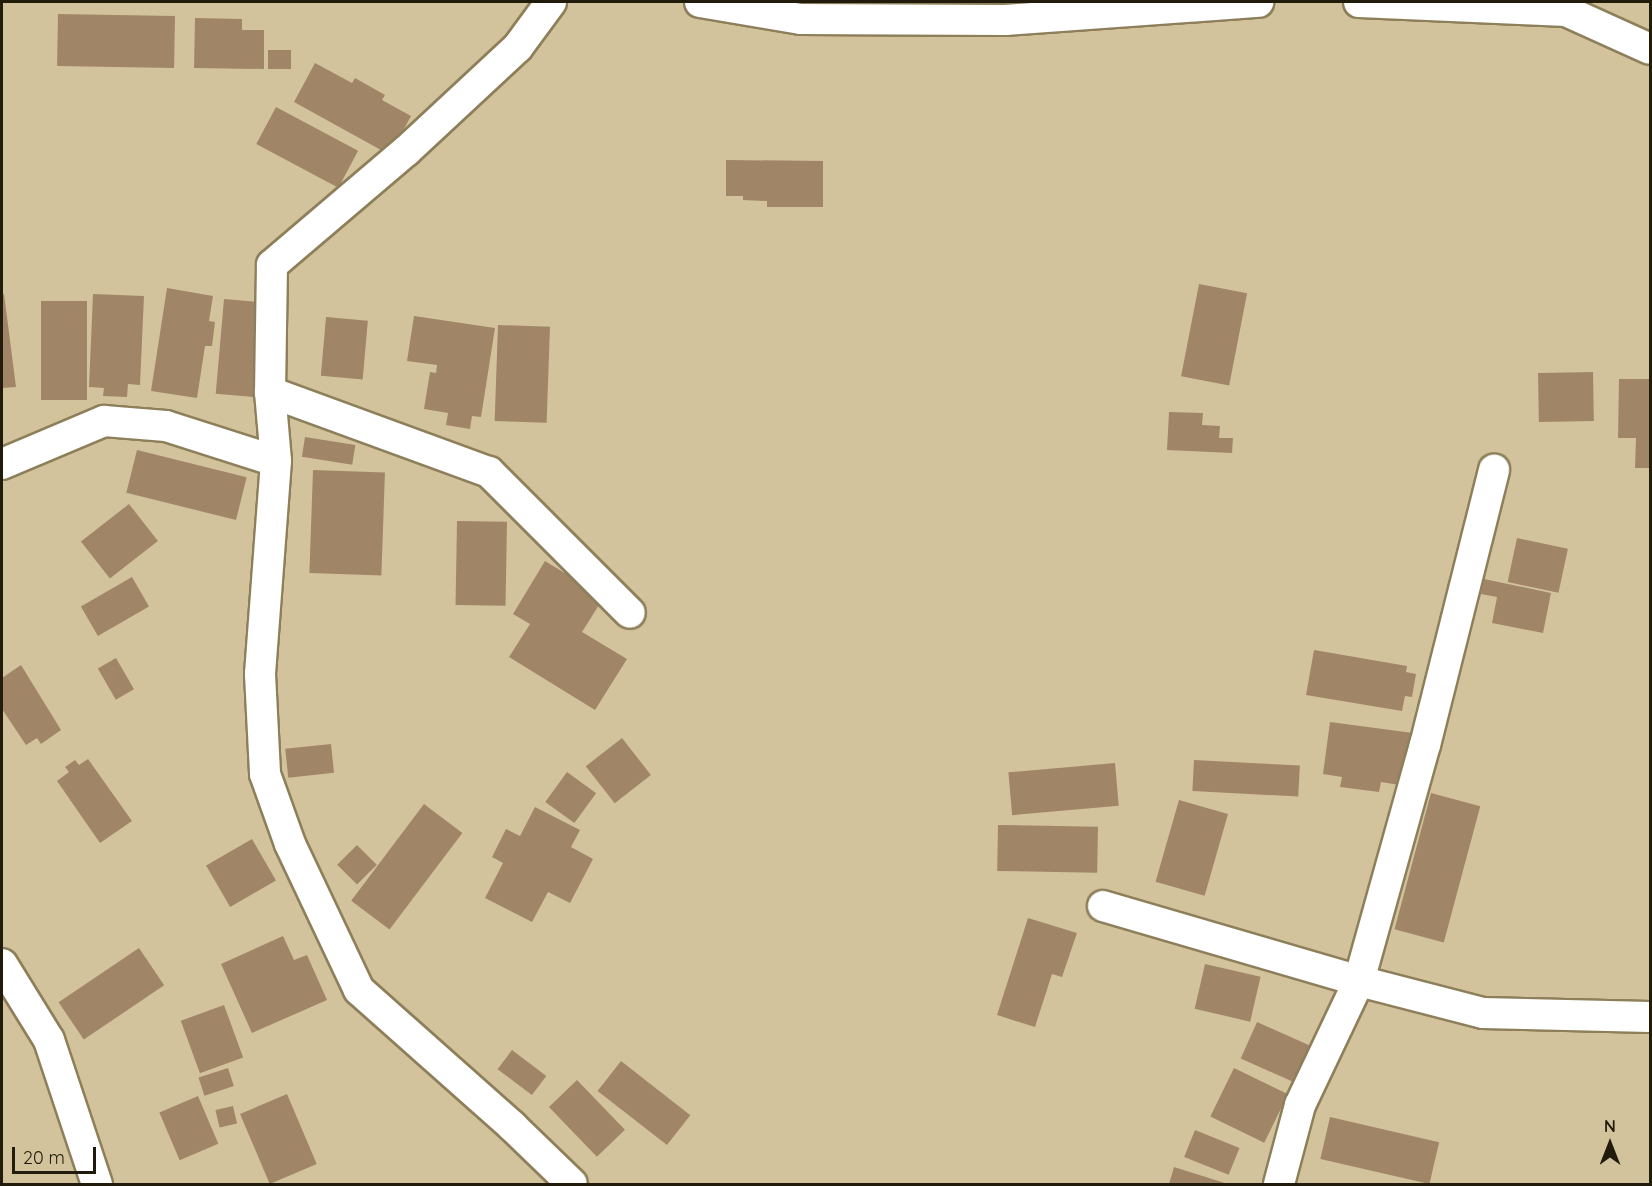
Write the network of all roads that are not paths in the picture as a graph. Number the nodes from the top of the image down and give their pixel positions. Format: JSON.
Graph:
{"nodes":[{"id":1,"x":551,"y":2,"type":"edge"},
{"id":2,"x":700,"y":2,"type":"edge"},
{"id":3,"x":1258,"y":2,"type":"edge"},
{"id":4,"x":1359,"y":2,"type":"edge"},
{"id":5,"x":1650,"y":49,"type":"edge"},
{"id":6,"x":270,"y":392,"type":"junction"},
{"id":7,"x":276,"y":461,"type":"junction"},
{"id":8,"x":2,"y":464,"type":"edge"},
{"id":9,"x":1494,"y":470,"type":"dead end"},
{"id":10,"x":630,"y":613,"type":"dead end"},
{"id":11,"x":1102,"y":906,"type":"dead end"},
{"id":12,"x":2,"y":964,"type":"edge"},
{"id":13,"x":1359,"y":981,"type":"junction"},
{"id":14,"x":1650,"y":1017,"type":"edge"},
{"id":15,"x":97,"y":1185,"type":"edge"},
{"id":16,"x":572,"y":1185,"type":"edge"},
{"id":17,"x":1279,"y":1185,"type":"edge"}],
"edges":[{"from":1,"to":6,"type":"street"},
{"from":2,"to":3,"type":"street"},
{"from":4,"to":5,"type":"street"},
{"from":6,"to":7,"type":"street"},
{"from":6,"to":10,"type":"street"},
{"from":7,"to":8,"type":"street"},
{"from":7,"to":16,"type":"street"},
{"from":9,"to":13,"type":"street"},
{"from":11,"to":13,"type":"street"},
{"from":12,"to":15,"type":"street"},
{"from":13,"to":14,"type":"street"},
{"from":13,"to":17,"type":"street"}]}
